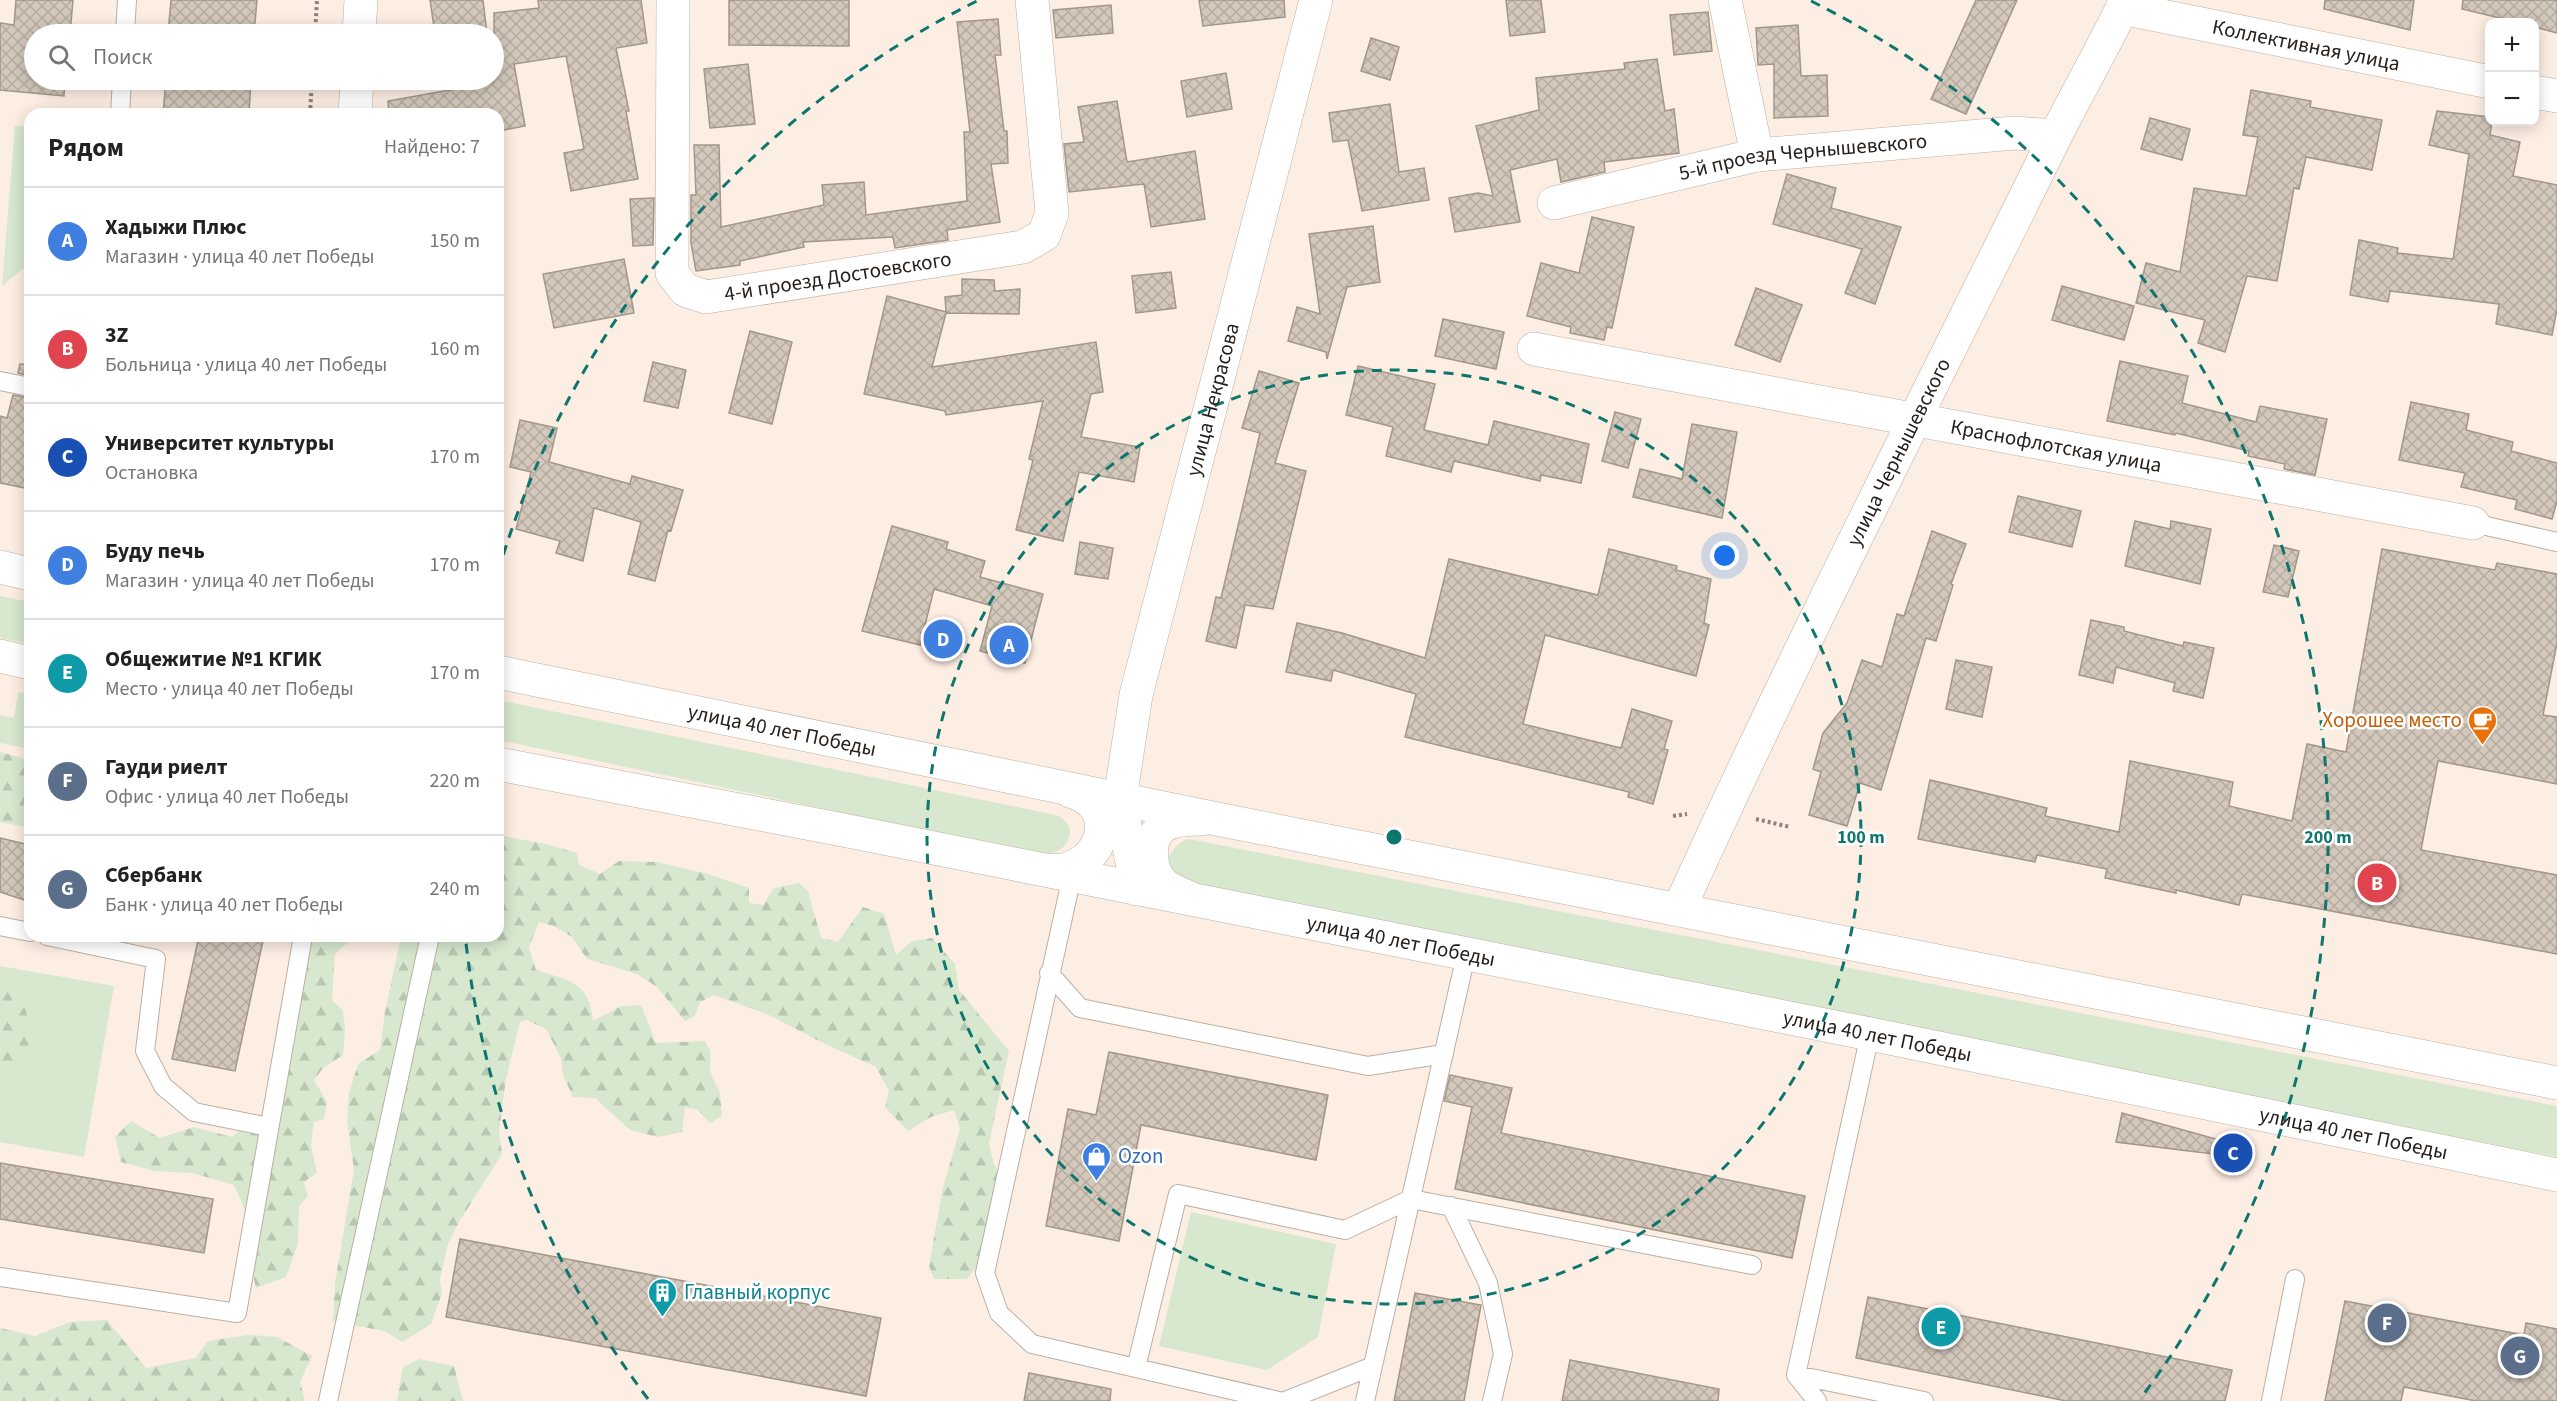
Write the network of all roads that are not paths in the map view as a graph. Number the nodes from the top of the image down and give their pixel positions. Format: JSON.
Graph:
{"nodes":[{"id":1,"x":127,"y":0,"type":"edge"},
{"id":2,"x":361,"y":0,"type":"edge"},
{"id":3,"x":674,"y":0,"type":"edge"},
{"id":4,"x":1032,"y":0,"type":"edge"},
{"id":5,"x":1316,"y":0,"type":"edge"},
{"id":6,"x":1725,"y":0,"type":"edge"},
{"id":7,"x":2124,"y":4,"type":"edge"},
{"id":8,"x":125,"y":24,"type":"edge"},
{"id":9,"x":360,"y":24,"type":"edge"},
{"id":10,"x":2485,"y":81,"type":"edge"},
{"id":11,"x":121,"y":90,"type":"edge"},
{"id":12,"x":357,"y":90,"type":"edge"},
{"id":13,"x":2539,"y":93,"type":"edge"},
{"id":14,"x":2557,"y":96,"type":"edge"},
{"id":15,"x":120,"y":108,"type":"edge"},
{"id":16,"x":356,"y":108,"type":"edge"},
{"id":17,"x":2055,"y":136,"type":"junction"},
{"id":18,"x":1757,"y":155,"type":"junction"},
{"id":19,"x":1554,"y":203,"type":"dead end"},
{"id":20,"x":1534,"y":349,"type":"dead end"},
{"id":21,"x":0,"y":381,"type":"edge"},
{"id":22,"x":24,"y":386,"type":"edge"},
{"id":23,"x":1916,"y":419,"type":"junction"},
{"id":24,"x":2473,"y":524,"type":"joint"},
{"id":25,"x":2557,"y":542,"type":"edge"},
{"id":26,"x":0,"y":567,"type":"edge"},
{"id":27,"x":24,"y":573,"type":"edge"},
{"id":28,"x":0,"y":656,"type":"edge"},
{"id":29,"x":24,"y":662,"type":"edge"},
{"id":30,"x":504,"y":673,"type":"edge"},
{"id":31,"x":504,"y":765,"type":"edge"},
{"id":32,"x":1064,"y":789,"type":"junction"},
{"id":33,"x":1120,"y":799,"type":"junction"},
{"id":34,"x":1222,"y":820,"type":"junction"},
{"id":35,"x":1040,"y":869,"type":"junction"},
{"id":36,"x":1072,"y":876,"type":"junction"},
{"id":37,"x":1137,"y":889,"type":"junction"},
{"id":38,"x":1197,"y":901,"type":"junction"},
{"id":39,"x":1679,"y":909,"type":"junction"},
{"id":40,"x":0,"y":926,"type":"edge"},
{"id":41,"x":24,"y":931,"type":"edge"},
{"id":42,"x":75,"y":942,"type":"edge"},
{"id":43,"x":302,"y":942,"type":"edge"},
{"id":44,"x":429,"y":942,"type":"edge"},
{"id":45,"x":1466,"y":955,"type":"junction"},
{"id":46,"x":1049,"y":973,"type":"junction"},
{"id":47,"x":1870,"y":1034,"type":"junction"},
{"id":48,"x":1444,"y":1054,"type":"junction"},
{"id":49,"x":2557,"y":1083,"type":"edge"},
{"id":50,"x":269,"y":1126,"type":"junction"},
{"id":51,"x":2557,"y":1175,"type":"edge"},
{"id":52,"x":1411,"y":1199,"type":"junction"},
{"id":53,"x":1451,"y":1206,"type":"junction"},
{"id":54,"x":1752,"y":1265,"type":"dead end"},
{"id":55,"x":0,"y":1276,"type":"edge"},
{"id":56,"x":2295,"y":1279,"type":"dead end"},
{"id":57,"x":1373,"y":1366,"type":"junction"},
{"id":58,"x":1136,"y":1368,"type":"junction"},
{"id":59,"x":1796,"y":1375,"type":"junction"},
{"id":60,"x":328,"y":1401,"type":"edge"},
{"id":61,"x":1279,"y":1401,"type":"edge"},
{"id":62,"x":1285,"y":1401,"type":"edge"},
{"id":63,"x":1365,"y":1401,"type":"edge"},
{"id":64,"x":1492,"y":1401,"type":"edge"},
{"id":65,"x":1817,"y":1401,"type":"edge"},
{"id":66,"x":1924,"y":1401,"type":"edge"},
{"id":67,"x":2271,"y":1401,"type":"edge"}],
"edges":[{"from":1,"to":8,"type":"lane"},
{"from":2,"to":9,"type":"street"},
{"from":3,"to":4,"type":"street","name":"4-й проезд Достоевского"},
{"from":5,"to":33,"type":"street","name":"улица Некрасова"},
{"from":6,"to":18,"type":"street"},
{"from":7,"to":10,"type":"street","name":"Коллективная улица"},
{"from":7,"to":17,"type":"street","name":"улица Чернышевского"},
{"from":11,"to":15,"type":"lane"},
{"from":12,"to":16,"type":"street"},
{"from":13,"to":14,"type":"street"},
{"from":17,"to":18,"type":"street","name":"5-й проезд Чернышевского"},
{"from":17,"to":23,"type":"street","name":"улица Чернышевского"},
{"from":18,"to":19,"type":"street","name":"5-й проезд Чернышевского"},
{"from":20,"to":23,"type":"street","name":"Краснофлотская улица"},
{"from":21,"to":22,"type":"lane"},
{"from":23,"to":24,"type":"street","name":"Краснофлотская улица"},
{"from":23,"to":39,"type":"street","name":"улица Чернышевского"},
{"from":24,"to":25,"type":"lane"},
{"from":26,"to":27,"type":"street"},
{"from":28,"to":29,"type":"street"},
{"from":30,"to":32,"type":"street","name":"улица 40 лет Победы"},
{"from":31,"to":35,"type":"street","name":"улица 40 лет Победы"},
{"from":32,"to":33,"type":"street","name":"улица 40 лет Победы"},
{"from":32,"to":35,"type":"street","name":"улица 40 лет Победы"},
{"from":33,"to":34,"type":"street","name":"улица 40 лет Победы"},
{"from":33,"to":37,"type":"street"},
{"from":34,"to":38,"type":"street","name":"улица 40 лет Победы"},
{"from":34,"to":39,"type":"street","name":"улица 40 лет Победы"},
{"from":35,"to":36,"type":"street","name":"улица 40 лет Победы"},
{"from":36,"to":37,"type":"street","name":"улица 40 лет Победы"},
{"from":36,"to":46,"type":"lane"},
{"from":37,"to":38,"type":"street","name":"улица 40 лет Победы"},
{"from":38,"to":45,"type":"street","name":"улица 40 лет Победы"},
{"from":39,"to":49,"type":"street","name":"улица 40 лет Победы"},
{"from":40,"to":41,"type":"lane"},
{"from":42,"to":50,"type":"lane"},
{"from":43,"to":50,"type":"lane"},
{"from":44,"to":60,"type":"lane"},
{"from":45,"to":47,"type":"street","name":"улица 40 лет Победы"},
{"from":45,"to":48,"type":"lane"},
{"from":46,"to":48,"type":"lane"},
{"from":46,"to":58,"type":"lane"},
{"from":47,"to":51,"type":"street","name":"улица 40 лет Победы"},
{"from":47,"to":59,"type":"lane"},
{"from":48,"to":52,"type":"lane"},
{"from":50,"to":55,"type":"lane"},
{"from":52,"to":53,"type":"lane"},
{"from":52,"to":57,"type":"lane"},
{"from":52,"to":58,"type":"lane"},
{"from":53,"to":54,"type":"lane"},
{"from":53,"to":64,"type":"lane"},
{"from":56,"to":67,"type":"lane"},
{"from":57,"to":62,"type":"lane"},
{"from":57,"to":63,"type":"lane"},
{"from":58,"to":61,"type":"lane"},
{"from":59,"to":65,"type":"lane"},
{"from":59,"to":66,"type":"lane"}]}
